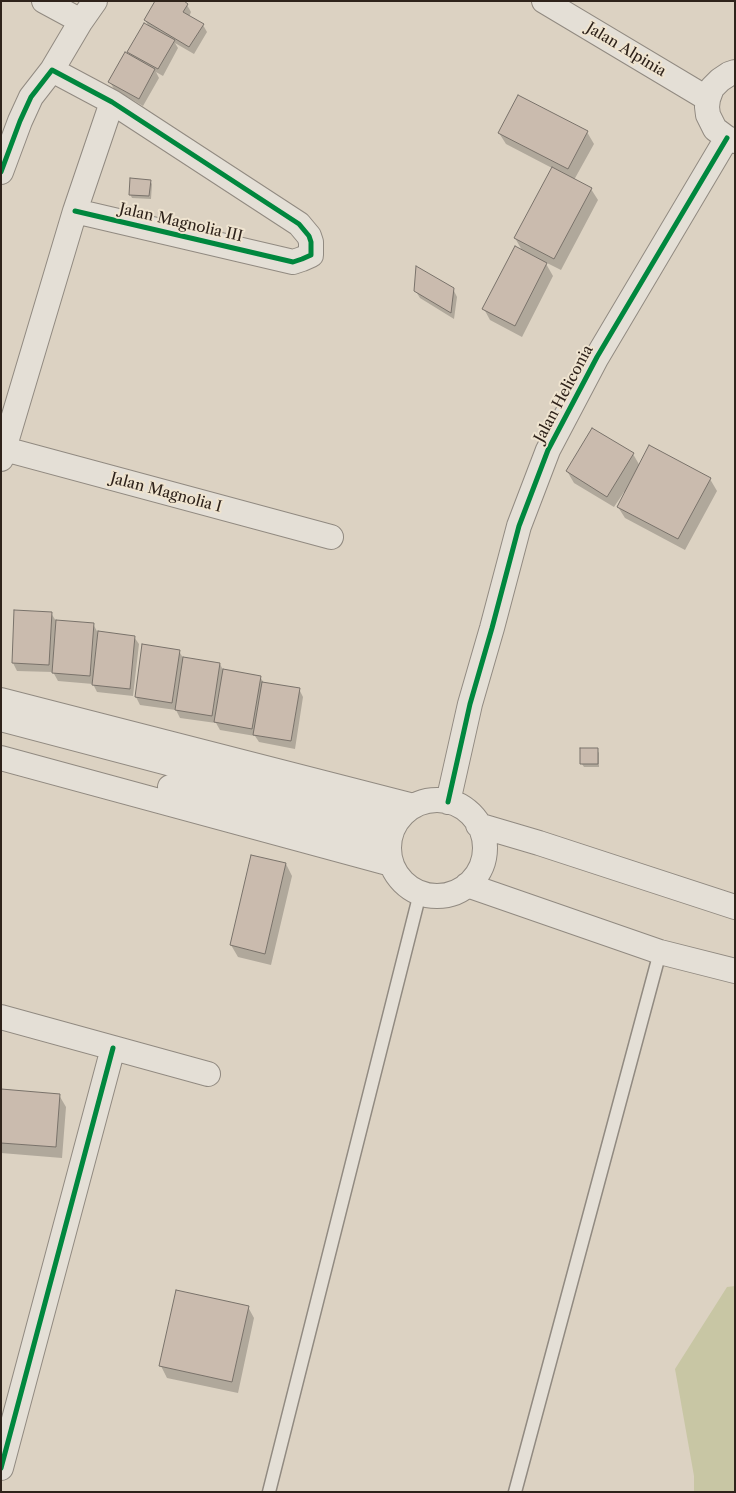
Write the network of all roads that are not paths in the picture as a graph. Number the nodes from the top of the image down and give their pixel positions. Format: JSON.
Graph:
{"nodes":[{"id":1,"x":44,"y":1,"type":"edge"},
{"id":2,"x":95,"y":1,"type":"edge"},
{"id":3,"x":544,"y":1,"type":"edge"},
{"id":4,"x":81,"y":21,"type":"junction"},
{"id":5,"x":52,"y":70,"type":"junction"},
{"id":6,"x":735,"y":72,"type":"edge"},
{"id":7,"x":708,"y":99,"type":"junction"},
{"id":8,"x":112,"y":102,"type":"junction"},
{"id":9,"x":731,"y":139,"type":"edge"},
{"id":10,"x":1,"y":172,"type":"edge"},
{"id":11,"x":75,"y":211,"type":"junction"},
{"id":12,"x":2,"y":452,"type":"edge"},
{"id":13,"x":331,"y":537,"type":"dead end"},
{"id":14,"x":1,"y":700,"type":"edge"},
{"id":15,"x":1,"y":719,"type":"edge"},
{"id":16,"x":1,"y":742,"type":"edge"},
{"id":17,"x":1,"y":758,"type":"edge"},
{"id":18,"x":448,"y":802,"type":"junction"},
{"id":19,"x":414,"y":806,"type":"junction"},
{"id":20,"x":478,"y":825,"type":"junction"},
{"id":21,"x":391,"y":844,"type":"junction"},
{"id":22,"x":467,"y":885,"type":"junction"},
{"id":23,"x":420,"y":893,"type":"junction"},
{"id":24,"x":735,"y":907,"type":"edge"},
{"id":25,"x":660,"y":952,"type":"junction"},
{"id":26,"x":735,"y":971,"type":"edge"},
{"id":27,"x":1,"y":1017,"type":"edge"},
{"id":28,"x":113,"y":1048,"type":"junction"},
{"id":29,"x":208,"y":1074,"type":"dead end"},
{"id":30,"x":1,"y":1468,"type":"edge"},
{"id":31,"x":268,"y":1492,"type":"edge"},
{"id":32,"x":515,"y":1492,"type":"edge"}],
"edges":[{"from":1,"to":4,"type":"street"},
{"from":2,"to":4,"type":"street"},
{"from":3,"to":7,"type":"street","name":"Jalan Alpinia"},
{"from":4,"to":5,"type":"street"},
{"from":5,"to":8,"type":"street"},
{"from":5,"to":10,"type":"street"},
{"from":6,"to":7,"type":"street"},
{"from":7,"to":9,"type":"street"},
{"from":8,"to":11,"type":"street"},
{"from":8,"to":11,"type":"street","name":"Jalan Magnolia III"},
{"from":9,"to":18,"type":"street","name":"Jalan Heliconia"},
{"from":11,"to":12,"type":"street"},
{"from":12,"to":13,"type":"street","name":"Jalan Magnolia I"},
{"from":14,"to":19,"type":"street"},
{"from":15,"to":21,"type":"street"},
{"from":16,"to":21,"type":"street"},
{"from":17,"to":21,"type":"street"},
{"from":18,"to":19,"type":"street"},
{"from":18,"to":20,"type":"street"},
{"from":19,"to":21,"type":"street"},
{"from":20,"to":22,"type":"street"},
{"from":20,"to":24,"type":"street"},
{"from":21,"to":23,"type":"street"},
{"from":22,"to":23,"type":"street"},
{"from":22,"to":25,"type":"street"},
{"from":23,"to":31,"type":"lane"},
{"from":25,"to":26,"type":"street"},
{"from":25,"to":32,"type":"lane"},
{"from":27,"to":28,"type":"street"},
{"from":28,"to":29,"type":"street"},
{"from":28,"to":30,"type":"street"}]}
